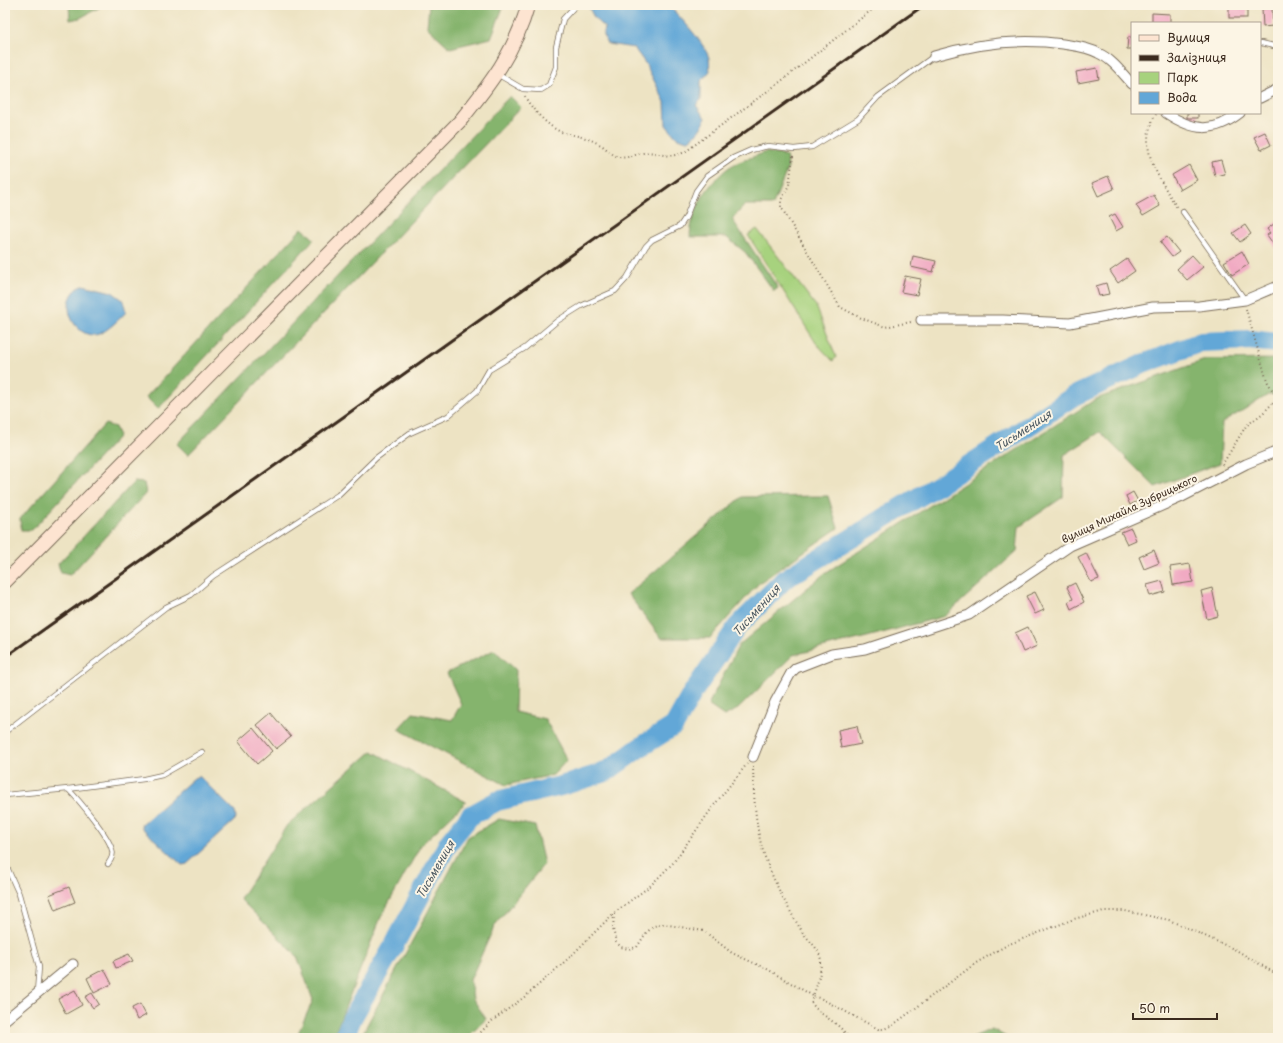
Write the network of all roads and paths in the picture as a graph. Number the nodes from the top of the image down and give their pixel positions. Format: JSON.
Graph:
{"nodes":[{"id":1,"x":576,"y":5,"type":"edge"},
{"id":2,"x":878,"y":5,"type":"edge"},
{"id":3,"x":527,"y":7,"type":"edge"},
{"id":4,"x":1261,"y":43,"type":"dead end"},
{"id":5,"x":1278,"y":47,"type":"edge"},
{"id":6,"x":934,"y":56,"type":"joint"},
{"id":7,"x":497,"y":74,"type":"junction"},
{"id":8,"x":1131,"y":83,"type":"edge"},
{"id":9,"x":523,"y":89,"type":"junction"},
{"id":10,"x":1278,"y":89,"type":"edge"},
{"id":11,"x":1261,"y":98,"type":"edge"},
{"id":12,"x":1156,"y":114,"type":"edge"},
{"id":13,"x":1168,"y":114,"type":"edge"},
{"id":14,"x":1238,"y":114,"type":"edge"},
{"id":15,"x":794,"y":149,"type":"junction"},
{"id":16,"x":1183,"y":212,"type":"joint"},
{"id":17,"x":1278,"y":286,"type":"edge"},
{"id":18,"x":1245,"y":300,"type":"junction"},
{"id":19,"x":921,"y":320,"type":"joint"},
{"id":20,"x":1248,"y":320,"type":"dead end"},
{"id":21,"x":1277,"y":399,"type":"edge"},
{"id":22,"x":1278,"y":405,"type":"edge"},
{"id":23,"x":1278,"y":451,"type":"edge"},
{"id":24,"x":1214,"y":480,"type":"junction"},
{"id":25,"x":5,"y":582,"type":"edge"},
{"id":26,"x":5,"y":732,"type":"edge"},
{"id":27,"x":202,"y":752,"type":"dead end"},
{"id":28,"x":753,"y":757,"type":"junction"},
{"id":29,"x":68,"y":789,"type":"junction"},
{"id":30,"x":5,"y":795,"type":"edge"},
{"id":31,"x":5,"y":863,"type":"edge"},
{"id":32,"x":108,"y":864,"type":"dead end"},
{"id":33,"x":614,"y":913,"type":"junction"},
{"id":34,"x":73,"y":964,"type":"dead end"},
{"id":35,"x":1278,"y":975,"type":"edge"},
{"id":36,"x":37,"y":992,"type":"junction"},
{"id":37,"x":813,"y":996,"type":"junction"},
{"id":38,"x":5,"y":1020,"type":"edge"},
{"id":39,"x":475,"y":1038,"type":"edge"},
{"id":40,"x":848,"y":1038,"type":"edge"}],
"edges":[{"from":1,"to":9,"type":"lane"},
{"from":2,"to":9,"type":"path"},
{"from":3,"to":7,"type":"main road"},
{"from":4,"to":5,"type":"lane"},
{"from":6,"to":8,"type":"street"},
{"from":6,"to":15,"type":"lane"},
{"from":7,"to":9,"type":"lane"},
{"from":7,"to":25,"type":"main road"},
{"from":10,"to":11,"type":"street"},
{"from":12,"to":16,"type":"path"},
{"from":13,"to":14,"type":"street"},
{"from":15,"to":19,"type":"path"},
{"from":15,"to":26,"type":"lane"},
{"from":16,"to":18,"type":"lane"},
{"from":17,"to":18,"type":"street"},
{"from":18,"to":19,"type":"street"},
{"from":20,"to":21,"type":"path"},
{"from":21,"to":22,"type":"path"},
{"from":21,"to":24,"type":"path"},
{"from":23,"to":24,"type":"street","name":"вулиця Михайла Зубрицького"},
{"from":24,"to":28,"type":"street","name":"вулиця Михайла Зубрицького"},
{"from":27,"to":29,"type":"lane"},
{"from":28,"to":33,"type":"path"},
{"from":28,"to":37,"type":"path"},
{"from":29,"to":30,"type":"lane"},
{"from":29,"to":32,"type":"lane"},
{"from":31,"to":36,"type":"lane"},
{"from":33,"to":37,"type":"path"},
{"from":33,"to":39,"type":"path"},
{"from":34,"to":36,"type":"street"},
{"from":35,"to":37,"type":"path"},
{"from":36,"to":38,"type":"street"},
{"from":37,"to":40,"type":"path"}]}
